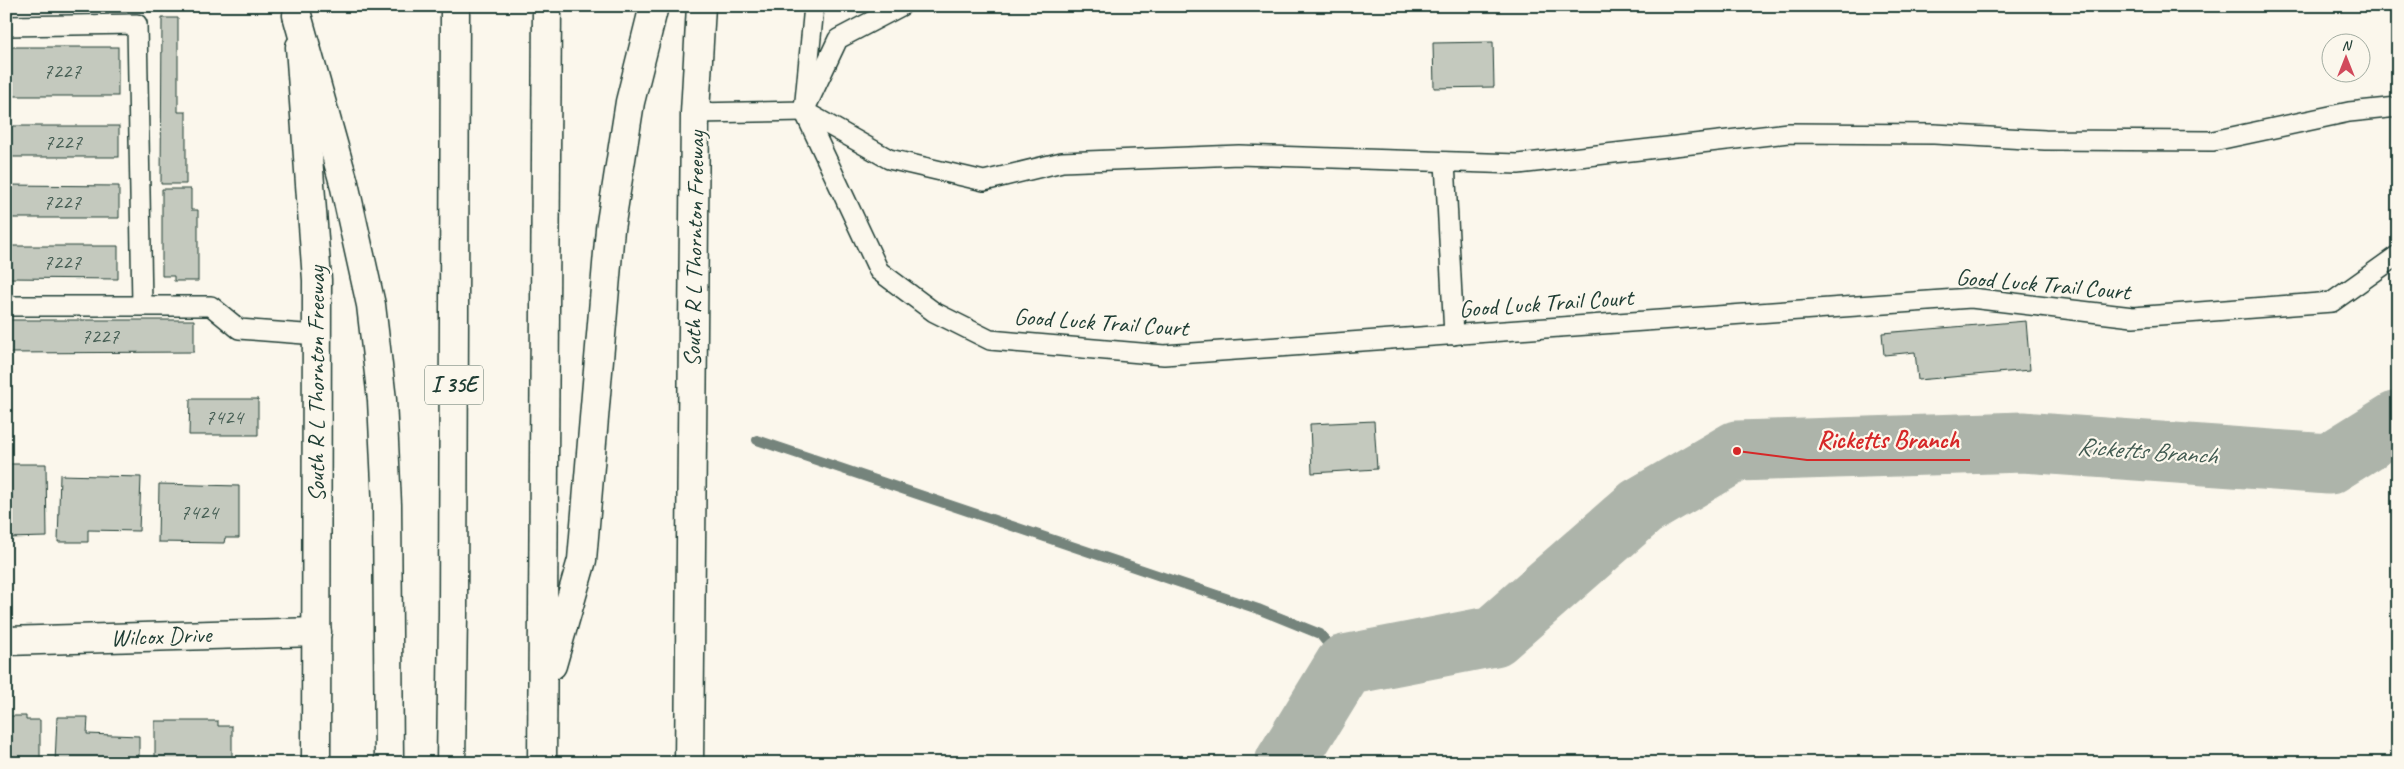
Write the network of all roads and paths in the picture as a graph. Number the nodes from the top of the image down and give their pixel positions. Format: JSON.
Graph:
{"nodes":[{"id":1,"x":456,"y":6,"type":"edge"},
{"id":2,"x":547,"y":6,"type":"edge"},
{"id":3,"x":654,"y":6,"type":"edge"},
{"id":4,"x":701,"y":6,"type":"edge"},
{"id":5,"x":814,"y":6,"type":"edge"},
{"id":6,"x":902,"y":6,"type":"edge"},
{"id":7,"x":297,"y":11,"type":"edge"},
{"id":8,"x":6,"y":26,"type":"edge"},
{"id":9,"x":2398,"y":107,"type":"edge"},
{"id":10,"x":804,"y":111,"type":"junction"},
{"id":11,"x":695,"y":113,"type":"junction"},
{"id":12,"x":1446,"y":162,"type":"junction"},
{"id":13,"x":2398,"y":255,"type":"edge"},
{"id":14,"x":142,"y":305,"type":"junction"},
{"id":15,"x":6,"y":306,"type":"edge"},
{"id":16,"x":317,"y":334,"type":"junction"},
{"id":17,"x":1454,"y":334,"type":"junction"},
{"id":18,"x":317,"y":632,"type":"junction"},
{"id":19,"x":6,"y":641,"type":"edge"},
{"id":20,"x":542,"y":698,"type":"junction"},
{"id":21,"x":316,"y":763,"type":"edge"},
{"id":22,"x":389,"y":763,"type":"edge"},
{"id":23,"x":451,"y":763,"type":"edge"},
{"id":24,"x":542,"y":763,"type":"edge"},
{"id":25,"x":689,"y":763,"type":"edge"}],
"edges":[{"from":1,"to":23,"type":"main road","number":"I 35E"},
{"from":2,"to":20,"type":"main road"},
{"from":3,"to":20,"type":"main road"},
{"from":4,"to":11,"type":"main road","name":"South R L Thornton Freeway"},
{"from":5,"to":10,"type":"lane"},
{"from":6,"to":10,"type":"lane"},
{"from":7,"to":16,"type":"main road","name":"South R L Thornton Freeway"},
{"from":7,"to":22,"type":"main road"},
{"from":8,"to":14,"type":"lane"},
{"from":9,"to":12,"type":"lane"},
{"from":10,"to":11,"type":"lane"},
{"from":10,"to":12,"type":"lane"},
{"from":10,"to":17,"type":"lane","name":"Good Luck Trail Court"},
{"from":11,"to":25,"type":"main road","name":"South R L Thornton Freeway"},
{"from":12,"to":17,"type":"lane"},
{"from":13,"to":17,"type":"lane","name":"Good Luck Trail Court"},
{"from":14,"to":15,"type":"lane"},
{"from":14,"to":16,"type":"lane"},
{"from":16,"to":18,"type":"main road","name":"South R L Thornton Freeway"},
{"from":18,"to":19,"type":"main road","name":"Wilcox Drive"},
{"from":18,"to":21,"type":"main road","name":"South R L Thornton Freeway"},
{"from":20,"to":24,"type":"main road"}]}
